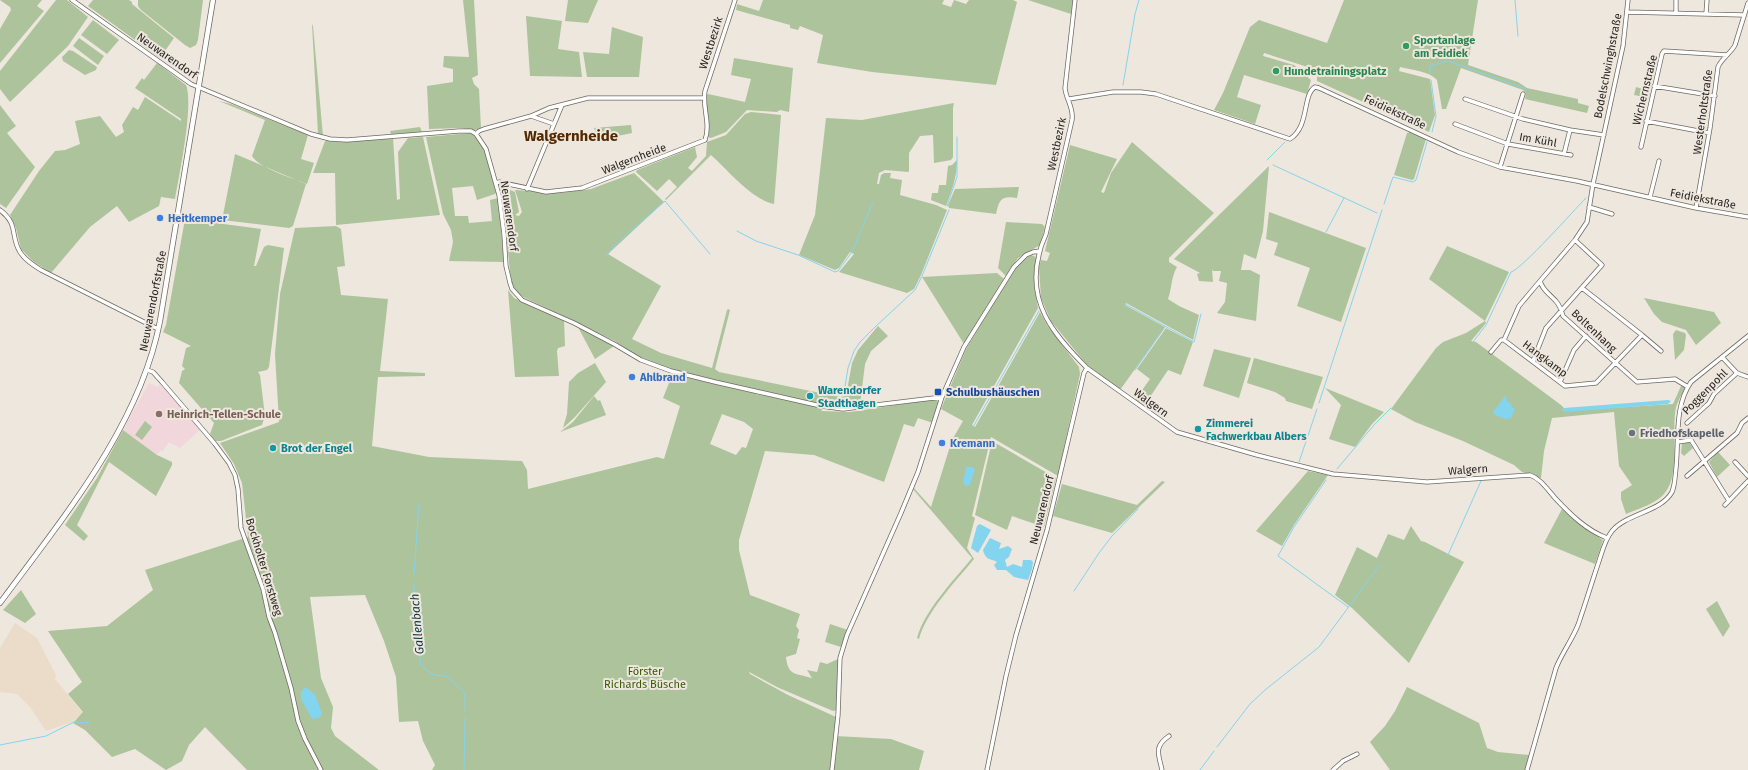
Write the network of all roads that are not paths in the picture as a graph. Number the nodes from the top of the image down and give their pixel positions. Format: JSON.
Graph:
{"nodes":[{"id":1,"x":72,"y":0,"type":"edge"},
{"id":2,"x":212,"y":0,"type":"edge"},
{"id":3,"x":734,"y":0,"type":"edge"},
{"id":4,"x":1075,"y":0,"type":"edge"},
{"id":5,"x":1628,"y":0,"type":"edge"},
{"id":6,"x":1676,"y":0,"type":"edge"},
{"id":7,"x":1707,"y":0,"type":"edge"},
{"id":8,"x":1748,"y":3,"type":"edge"},
{"id":9,"x":1627,"y":12,"type":"junction"},
{"id":10,"x":1676,"y":13,"type":"junction"},
{"id":11,"x":1706,"y":14,"type":"junction"},
{"id":12,"x":1744,"y":15,"type":"junction"},
{"id":13,"x":1727,"y":55,"type":"junction"},
{"id":14,"x":1654,"y":86,"type":"junction"},
{"id":15,"x":198,"y":87,"type":"junction"},
{"id":16,"x":705,"y":91,"type":"joint"},
{"id":17,"x":1523,"y":94,"type":"dead end"},
{"id":18,"x":1715,"y":96,"type":"junction"},
{"id":19,"x":704,"y":98,"type":"junction"},
{"id":20,"x":1069,"y":99,"type":"junction"},
{"id":21,"x":1465,"y":99,"type":"dead end"},
{"id":22,"x":562,"y":105,"type":"junction"},
{"id":23,"x":531,"y":116,"type":"junction"},
{"id":24,"x":1517,"y":116,"type":"junction"},
{"id":25,"x":1646,"y":121,"type":"junction"},
{"id":26,"x":554,"y":124,"type":"junction"},
{"id":27,"x":1455,"y":124,"type":"dead end"},
{"id":28,"x":1570,"y":130,"type":"junction"},
{"id":29,"x":1583,"y":132,"type":"joint"},
{"id":30,"x":1709,"y":133,"type":"junction"},
{"id":31,"x":476,"y":134,"type":"junction"},
{"id":32,"x":1604,"y":135,"type":"junction"},
{"id":33,"x":1508,"y":144,"type":"junction"},
{"id":34,"x":1640,"y":147,"type":"dead end"},
{"id":35,"x":1564,"y":154,"type":"junction"},
{"id":36,"x":1571,"y":155,"type":"dead end"},
{"id":37,"x":1659,"y":161,"type":"dead end"},
{"id":38,"x":1500,"y":167,"type":"junction"},
{"id":39,"x":496,"y":183,"type":"junction"},
{"id":40,"x":1592,"y":184,"type":"junction"},
{"id":41,"x":527,"y":189,"type":"junction"},
{"id":42,"x":1650,"y":197,"type":"junction"},
{"id":43,"x":1589,"y":207,"type":"junction"},
{"id":44,"x":1696,"y":208,"type":"junction"},
{"id":45,"x":0,"y":210,"type":"edge"},
{"id":46,"x":1612,"y":214,"type":"dead end"},
{"id":47,"x":1748,"y":217,"type":"edge"},
{"id":48,"x":1575,"y":240,"type":"junction"},
{"id":49,"x":1040,"y":251,"type":"junction"},
{"id":50,"x":1540,"y":281,"type":"junction"},
{"id":51,"x":1582,"y":288,"type":"junction"},
{"id":52,"x":1562,"y":310,"type":"junction"},
{"id":53,"x":158,"y":330,"type":"junction"},
{"id":54,"x":1642,"y":335,"type":"junction"},
{"id":55,"x":1586,"y":336,"type":"junction"},
{"id":56,"x":1748,"y":336,"type":"edge"},
{"id":57,"x":1504,"y":340,"type":"junction"},
{"id":58,"x":1661,"y":351,"type":"dead end"},
{"id":59,"x":1491,"y":352,"type":"dead end"},
{"id":60,"x":1722,"y":357,"type":"junction"},
{"id":61,"x":1533,"y":361,"type":"junction"},
{"id":62,"x":1616,"y":364,"type":"junction"},
{"id":63,"x":1087,"y":368,"type":"junction"},
{"id":64,"x":147,"y":370,"type":"junction"},
{"id":65,"x":1737,"y":373,"type":"junction"},
{"id":66,"x":1748,"y":377,"type":"edge"},
{"id":67,"x":1560,"y":382,"type":"junction"},
{"id":68,"x":1688,"y":387,"type":"junction"},
{"id":69,"x":942,"y":397,"type":"junction"},
{"id":70,"x":1748,"y":418,"type":"edge"},
{"id":71,"x":1687,"y":423,"type":"dead end"},
{"id":72,"x":1678,"y":442,"type":"junction"},
{"id":73,"x":1704,"y":462,"type":"junction"},
{"id":74,"x":1735,"y":462,"type":"dead end"},
{"id":75,"x":1687,"y":476,"type":"dead end"},
{"id":76,"x":1748,"y":476,"type":"edge"},
{"id":77,"x":1748,"y":481,"type":"edge"},
{"id":78,"x":1729,"y":501,"type":"junction"},
{"id":79,"x":1725,"y":505,"type":"dead end"},
{"id":80,"x":1607,"y":538,"type":"junction"},
{"id":81,"x":0,"y":604,"type":"edge"},
{"id":82,"x":1169,"y":736,"type":"dead end"},
{"id":83,"x":1357,"y":754,"type":"dead end"},
{"id":84,"x":321,"y":770,"type":"edge"},
{"id":85,"x":832,"y":770,"type":"edge"},
{"id":86,"x":987,"y":770,"type":"edge"},
{"id":87,"x":1162,"y":770,"type":"edge"},
{"id":88,"x":1333,"y":770,"type":"edge"},
{"id":89,"x":1527,"y":770,"type":"edge"}],
"edges":[{"from":1,"to":15,"type":"street","name":"Neuwarendorf"},
{"from":2,"to":15,"type":"street","name":"Neuwarendorfstraße"},
{"from":3,"to":16,"type":"street","name":"Westbezirk"},
{"from":4,"to":20,"type":"street","name":"Westbezirk"},
{"from":5,"to":9,"type":"street","name":"Bodelschwinghstraße"},
{"from":6,"to":10,"type":"street"},
{"from":7,"to":11,"type":"street"},
{"from":8,"to":12,"type":"street","name":"Westerholtstraße"},
{"from":9,"to":10,"type":"street"},
{"from":9,"to":32,"type":"street","name":"Bodelschwinghstraße"},
{"from":10,"to":11,"type":"street"},
{"from":11,"to":12,"type":"street"},
{"from":12,"to":13,"type":"street","name":"Westerholtstraße"},
{"from":13,"to":14,"type":"street","name":"Wichernstraße"},
{"from":13,"to":18,"type":"street","name":"Westerholtstraße"},
{"from":14,"to":18,"type":"street"},
{"from":14,"to":25,"type":"street","name":"Wichernstraße"},
{"from":15,"to":31,"type":"street","name":"Neuwarendorf"},
{"from":15,"to":53,"type":"street","name":"Neuwarendorfstraße"},
{"from":16,"to":19,"type":"street","name":"Walgernheide"},
{"from":17,"to":24,"type":"street","name":"Im Kühl"},
{"from":18,"to":30,"type":"street","name":"Westerholtstraße"},
{"from":19,"to":22,"type":"street"},
{"from":19,"to":41,"type":"street","name":"Walgernheide"},
{"from":20,"to":38,"type":"street","name":"Feidiekstraße"},
{"from":20,"to":49,"type":"street","name":"Westbezirk"},
{"from":21,"to":24,"type":"street","name":"Im Kühl"},
{"from":22,"to":23,"type":"street"},
{"from":22,"to":26,"type":"street"},
{"from":23,"to":26,"type":"street"},
{"from":23,"to":31,"type":"street"},
{"from":24,"to":28,"type":"street","name":"Im Kühl"},
{"from":24,"to":33,"type":"street","name":"Im Kühl"},
{"from":25,"to":30,"type":"street"},
{"from":25,"to":34,"type":"street","name":"Wichernstraße"},
{"from":26,"to":41,"type":"street"},
{"from":27,"to":33,"type":"street","name":"Im Kühl"},
{"from":28,"to":29,"type":"street","name":"Im Kühl"},
{"from":28,"to":35,"type":"street","name":"Im Kühl"},
{"from":29,"to":32,"type":"street","name":"Bodelschwinghstraße"},
{"from":30,"to":44,"type":"street","name":"Westerholtstraße"},
{"from":31,"to":39,"type":"street","name":"Neuwarendorf"},
{"from":32,"to":40,"type":"street","name":"Bodelschwinghstraße"},
{"from":33,"to":35,"type":"street","name":"Im Kühl"},
{"from":33,"to":38,"type":"street","name":"Im Kühl"},
{"from":35,"to":36,"type":"street","name":"Im Kühl"},
{"from":37,"to":42,"type":"street"},
{"from":38,"to":40,"type":"street","name":"Feidiekstraße"},
{"from":39,"to":41,"type":"street","name":"Walgernheide"},
{"from":39,"to":69,"type":"street","name":"Neuwarendorf"},
{"from":40,"to":42,"type":"street","name":"Feidiekstraße"},
{"from":40,"to":43,"type":"street"},
{"from":42,"to":44,"type":"street","name":"Feidiekstraße"},
{"from":43,"to":46,"type":"street"},
{"from":43,"to":48,"type":"street"},
{"from":44,"to":47,"type":"street","name":"Feidiekstraße"},
{"from":45,"to":53,"type":"street"},
{"from":48,"to":50,"type":"street"},
{"from":48,"to":51,"type":"street"},
{"from":49,"to":63,"type":"street","name":"Westbezirk"},
{"from":49,"to":69,"type":"street"},
{"from":50,"to":52,"type":"street","name":"Boltenhang"},
{"from":50,"to":57,"type":"street"},
{"from":51,"to":52,"type":"street"},
{"from":51,"to":54,"type":"street"},
{"from":52,"to":55,"type":"street","name":"Boltenhang"},
{"from":52,"to":61,"type":"street"},
{"from":53,"to":64,"type":"street","name":"Neuwarendorfstraße"},
{"from":54,"to":58,"type":"street"},
{"from":54,"to":62,"type":"street","name":"Hangkamp"},
{"from":55,"to":62,"type":"street","name":"Boltenhang"},
{"from":55,"to":67,"type":"street"},
{"from":56,"to":60,"type":"street"},
{"from":57,"to":59,"type":"street"},
{"from":57,"to":61,"type":"street","name":"Hangkamp"},
{"from":60,"to":65,"type":"street"},
{"from":60,"to":68,"type":"street"},
{"from":61,"to":67,"type":"street","name":"Hangkamp"},
{"from":62,"to":67,"type":"street","name":"Hangkamp"},
{"from":62,"to":68,"type":"street","name":"Boltenhang"},
{"from":63,"to":80,"type":"street","name":"Walgern"},
{"from":63,"to":86,"type":"street","name":"Neuwarendorf"},
{"from":64,"to":81,"type":"street","name":"Neuwarendorfstraße"},
{"from":64,"to":84,"type":"street","name":"Bockholter Forstweg"},
{"from":65,"to":66,"type":"street"},
{"from":65,"to":71,"type":"street","name":"Poggenpohl"},
{"from":68,"to":72,"type":"street"},
{"from":69,"to":85,"type":"street"},
{"from":70,"to":73,"type":"street"},
{"from":72,"to":73,"type":"street"},
{"from":72,"to":80,"type":"street"},
{"from":73,"to":75,"type":"street"},
{"from":73,"to":78,"type":"street"},
{"from":74,"to":76,"type":"street"},
{"from":77,"to":78,"type":"street"},
{"from":78,"to":79,"type":"street"},
{"from":80,"to":89,"type":"street"},
{"from":82,"to":87,"type":"street"},
{"from":83,"to":88,"type":"street"}]}
